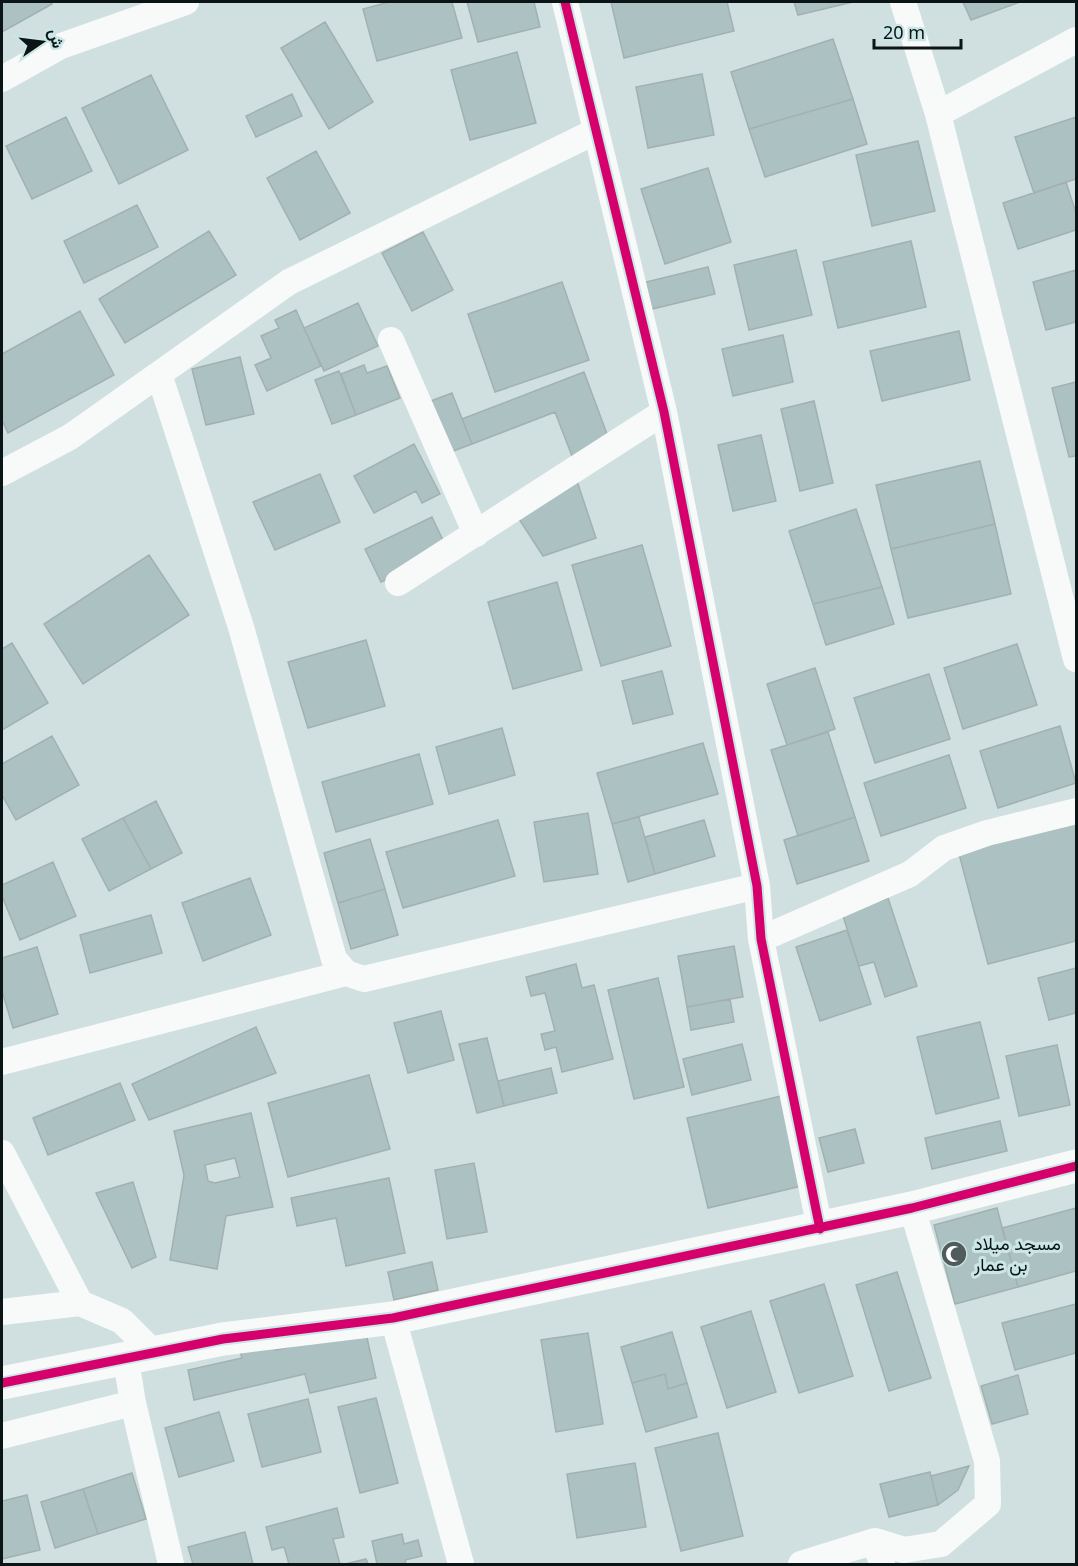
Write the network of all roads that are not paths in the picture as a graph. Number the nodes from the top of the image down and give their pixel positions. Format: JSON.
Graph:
{"nodes":[{"id":1,"x":186,"y":2,"type":"edge"},
{"id":2,"x":565,"y":2,"type":"edge"},
{"id":3,"x":903,"y":2,"type":"edge"},
{"id":4,"x":1077,"y":40,"type":"edge"},
{"id":5,"x":2,"y":79,"type":"edge"},
{"id":6,"x":938,"y":114,"type":"junction"},
{"id":7,"x":596,"y":131,"type":"junction"},
{"id":8,"x":391,"y":340,"type":"dead end"},
{"id":9,"x":159,"y":374,"type":"junction"},
{"id":10,"x":664,"y":412,"type":"junction"},
{"id":11,"x":2,"y":473,"type":"edge"},
{"id":12,"x":476,"y":534,"type":"junction"},
{"id":13,"x":398,"y":583,"type":"dead end"},
{"id":14,"x":1077,"y":659,"type":"edge"},
{"id":15,"x":1077,"y":811,"type":"edge"},
{"id":16,"x":757,"y":886,"type":"junction"},
{"id":17,"x":761,"y":939,"type":"junction"},
{"id":18,"x":346,"y":973,"type":"junction"},
{"id":19,"x":2,"y":1062,"type":"edge"},
{"id":20,"x":2,"y":1153,"type":"edge"},
{"id":21,"x":1077,"y":1166,"type":"edge"},
{"id":22,"x":912,"y":1208,"type":"junction"},
{"id":23,"x":820,"y":1229,"type":"junction"},
{"id":24,"x":80,"y":1303,"type":"junction"},
{"id":25,"x":2,"y":1312,"type":"edge"},
{"id":26,"x":393,"y":1318,"type":"junction"},
{"id":27,"x":141,"y":1357,"type":"junction"},
{"id":28,"x":2,"y":1383,"type":"edge"},
{"id":29,"x":133,"y":1403,"type":"junction"},
{"id":30,"x":2,"y":1436,"type":"edge"},
{"id":31,"x":879,"y":1553,"type":"edge"},
{"id":32,"x":171,"y":1564,"type":"edge"},
{"id":33,"x":461,"y":1564,"type":"edge"},
{"id":34,"x":801,"y":1564,"type":"edge"}],
"edges":[{"from":1,"to":5,"type":"street"},
{"from":2,"to":7,"type":"street"},
{"from":3,"to":6,"type":"street"},
{"from":4,"to":6,"type":"street"},
{"from":6,"to":14,"type":"street"},
{"from":7,"to":9,"type":"street"},
{"from":7,"to":10,"type":"street"},
{"from":8,"to":12,"type":"street"},
{"from":9,"to":11,"type":"street"},
{"from":9,"to":18,"type":"street"},
{"from":10,"to":12,"type":"street"},
{"from":10,"to":16,"type":"street"},
{"from":12,"to":13,"type":"street"},
{"from":15,"to":17,"type":"street"},
{"from":16,"to":17,"type":"street"},
{"from":16,"to":18,"type":"street"},
{"from":17,"to":23,"type":"street"},
{"from":18,"to":19,"type":"street"},
{"from":20,"to":24,"type":"street"},
{"from":21,"to":22,"type":"street"},
{"from":22,"to":23,"type":"street"},
{"from":22,"to":31,"type":"street"},
{"from":23,"to":26,"type":"street"},
{"from":24,"to":25,"type":"street"},
{"from":24,"to":27,"type":"street"},
{"from":26,"to":27,"type":"street"},
{"from":26,"to":33,"type":"street"},
{"from":27,"to":28,"type":"street"},
{"from":27,"to":29,"type":"street"},
{"from":29,"to":30,"type":"street"},
{"from":29,"to":32,"type":"street"},
{"from":31,"to":34,"type":"street"}]}
